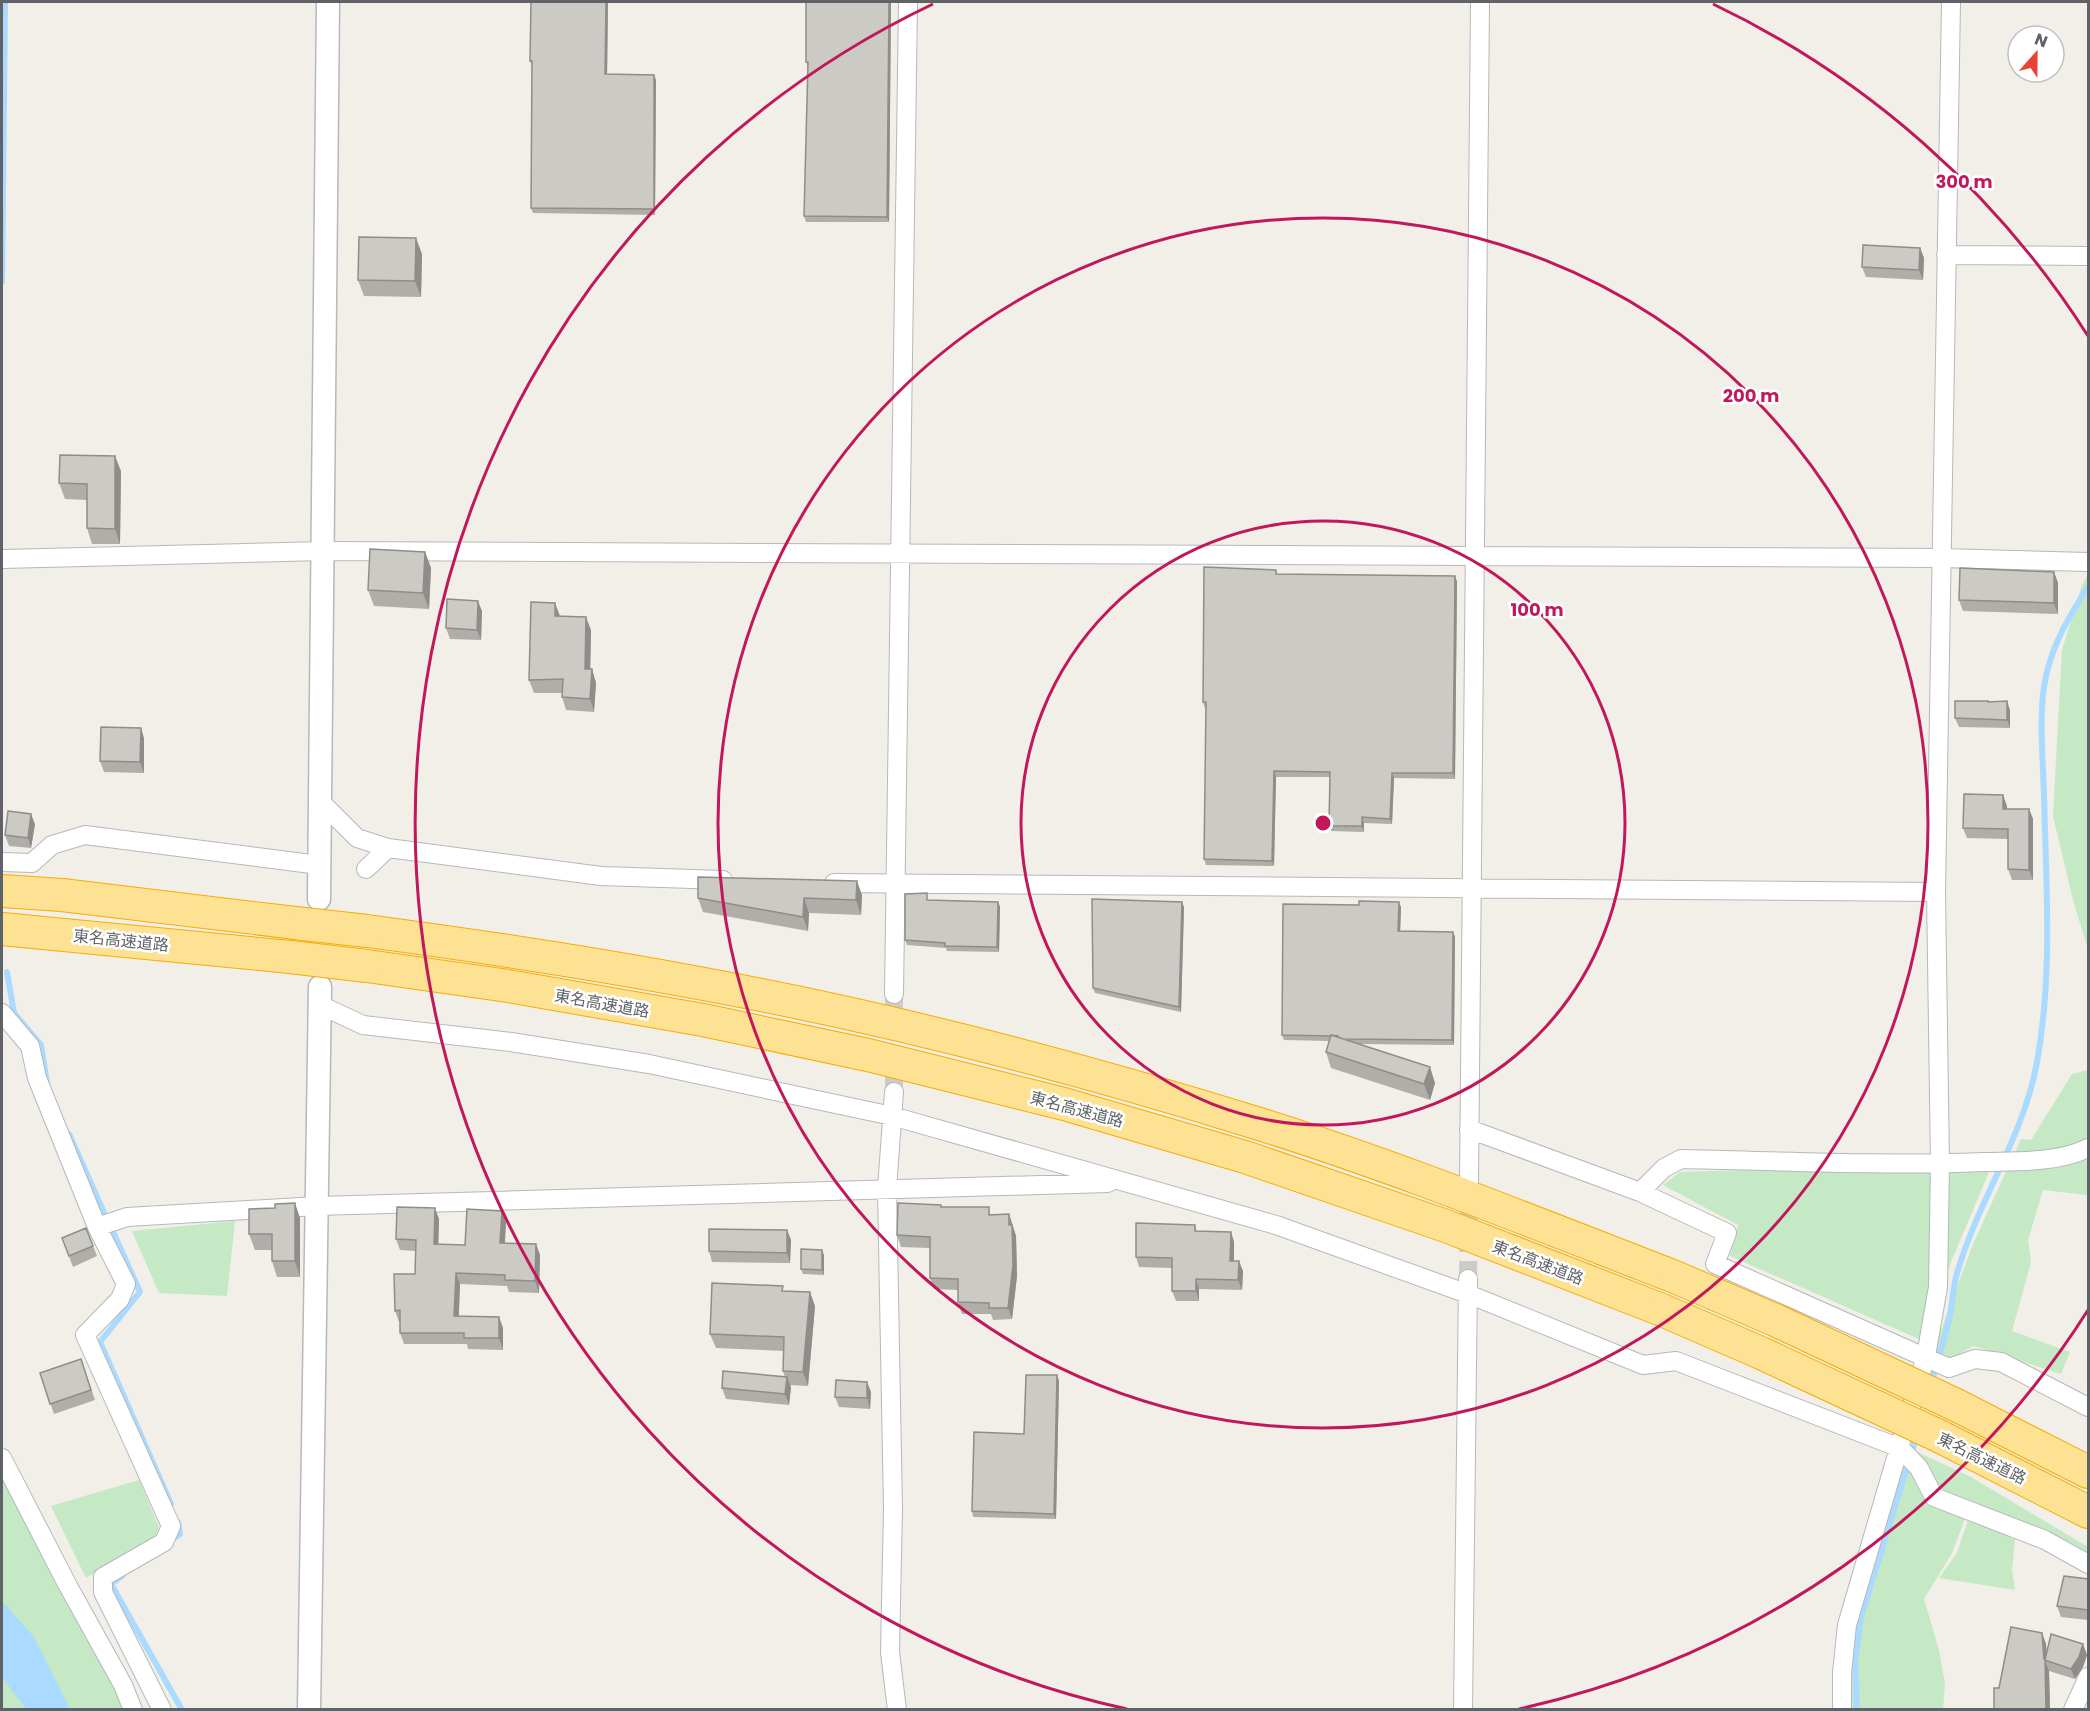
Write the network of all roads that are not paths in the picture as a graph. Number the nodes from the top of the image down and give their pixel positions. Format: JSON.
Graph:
{"nodes":[{"id":1,"x":328,"y":2,"type":"edge"},
{"id":2,"x":908,"y":2,"type":"edge"},
{"id":3,"x":1480,"y":2,"type":"edge"},
{"id":4,"x":1950,"y":2,"type":"edge"},
{"id":5,"x":1946,"y":255,"type":"junction"},
{"id":6,"x":2088,"y":255,"type":"edge"},
{"id":7,"x":323,"y":551,"type":"junction"},
{"id":8,"x":900,"y":552,"type":"junction"},
{"id":9,"x":1475,"y":556,"type":"junction"},
{"id":10,"x":1942,"y":558,"type":"junction"},
{"id":11,"x":2,"y":559,"type":"edge"},
{"id":12,"x":2088,"y":562,"type":"edge"},
{"id":13,"x":320,"y":801,"type":"junction"},
{"id":14,"x":388,"y":848,"type":"junction"},
{"id":15,"x":2,"y":862,"type":"edge"},
{"id":16,"x":319,"y":865,"type":"junction"},
{"id":17,"x":366,"y":869,"type":"dead end"},
{"id":18,"x":742,"y":880,"type":"edge"},
{"id":19,"x":813,"y":882,"type":"edge"},
{"id":20,"x":896,"y":885,"type":"junction"},
{"id":21,"x":1472,"y":889,"type":"junction"},
{"id":22,"x":2,"y":891,"type":"edge"},
{"id":23,"x":1936,"y":892,"type":"junction"},
{"id":24,"x":311,"y":912,"type":"junction"},
{"id":25,"x":2,"y":929,"type":"edge"},
{"id":26,"x":894,"y":994,"type":"tunnel mouth"},
{"id":27,"x":320,"y":996,"type":"joint"},
{"id":28,"x":2,"y":1013,"type":"edge"},
{"id":29,"x":894,"y":1092,"type":"tunnel mouth"},
{"id":30,"x":892,"y":1116,"type":"junction"},
{"id":31,"x":1469,"y":1129,"type":"junction"},
{"id":32,"x":2088,"y":1148,"type":"edge"},
{"id":33,"x":1940,"y":1164,"type":"junction"},
{"id":34,"x":1124,"y":1182,"type":"junction"},
{"id":35,"x":1469,"y":1182,"type":"tunnel mouth"},
{"id":36,"x":886,"y":1189,"type":"junction"},
{"id":37,"x":1640,"y":1192,"type":"junction"},
{"id":38,"x":316,"y":1206,"type":"junction"},
{"id":39,"x":97,"y":1227,"type":"junction"},
{"id":40,"x":1468,"y":1286,"type":"junction"},
{"id":41,"x":1926,"y":1356,"type":"junction"},
{"id":42,"x":2088,"y":1407,"type":"edge"},
{"id":43,"x":1902,"y":1450,"type":"junction"},
{"id":44,"x":2,"y":1458,"type":"edge"},
{"id":45,"x":2088,"y":1472,"type":"edge"},
{"id":46,"x":2088,"y":1512,"type":"edge"},
{"id":47,"x":2088,"y":1564,"type":"edge"},
{"id":48,"x":2088,"y":1677,"type":"edge"},
{"id":49,"x":133,"y":1710,"type":"edge"},
{"id":50,"x":162,"y":1710,"type":"edge"},
{"id":51,"x":309,"y":1710,"type":"edge"},
{"id":52,"x":897,"y":1710,"type":"edge"},
{"id":53,"x":1463,"y":1710,"type":"edge"},
{"id":54,"x":1842,"y":1710,"type":"edge"},
{"id":55,"x":2073,"y":1710,"type":"edge"}],
"edges":[{"from":1,"to":7,"type":"street"},
{"from":2,"to":8,"type":"street"},
{"from":3,"to":9,"type":"street"},
{"from":4,"to":5,"type":"street"},
{"from":5,"to":6,"type":"street"},
{"from":5,"to":10,"type":"street"},
{"from":7,"to":8,"type":"street"},
{"from":7,"to":11,"type":"street"},
{"from":7,"to":13,"type":"street"},
{"from":8,"to":9,"type":"street"},
{"from":8,"to":20,"type":"street"},
{"from":9,"to":10,"type":"street"},
{"from":9,"to":21,"type":"street"},
{"from":10,"to":12,"type":"street"},
{"from":10,"to":23,"type":"street"},
{"from":13,"to":14,"type":"street"},
{"from":13,"to":16,"type":"street"},
{"from":14,"to":17,"type":"street"},
{"from":14,"to":18,"type":"street"},
{"from":15,"to":16,"type":"street"},
{"from":16,"to":24,"type":"street"},
{"from":19,"to":20,"type":"street"},
{"from":20,"to":21,"type":"street"},
{"from":20,"to":26,"type":"street"},
{"from":21,"to":23,"type":"street"},
{"from":21,"to":31,"type":"street"},
{"from":22,"to":24,"type":"highway"},
{"from":23,"to":33,"type":"street"},
{"from":24,"to":45,"type":"highway","bridge":true},
{"from":25,"to":46,"type":"highway","name":"東名高速道路","bridge":true},
{"from":27,"to":30,"type":"street"},
{"from":27,"to":38,"type":"street"},
{"from":28,"to":39,"type":"street"},
{"from":29,"to":30,"type":"street"},
{"from":30,"to":34,"type":"street"},
{"from":30,"to":36,"type":"street"},
{"from":31,"to":35,"type":"street"},
{"from":31,"to":37,"type":"street"},
{"from":32,"to":33,"type":"street"},
{"from":33,"to":37,"type":"street"},
{"from":33,"to":41,"type":"street"},
{"from":34,"to":36,"type":"street"},
{"from":34,"to":40,"type":"street"},
{"from":36,"to":38,"type":"street"},
{"from":36,"to":52,"type":"street"},
{"from":37,"to":41,"type":"street"},
{"from":38,"to":39,"type":"street"},
{"from":38,"to":51,"type":"street"},
{"from":39,"to":50,"type":"street"},
{"from":40,"to":43,"type":"street"},
{"from":40,"to":53,"type":"street"},
{"from":41,"to":42,"type":"street"},
{"from":41,"to":43,"type":"street"},
{"from":43,"to":47,"type":"street"},
{"from":43,"to":54,"type":"street"},
{"from":44,"to":49,"type":"street"},
{"from":48,"to":55,"type":"street"}]}
